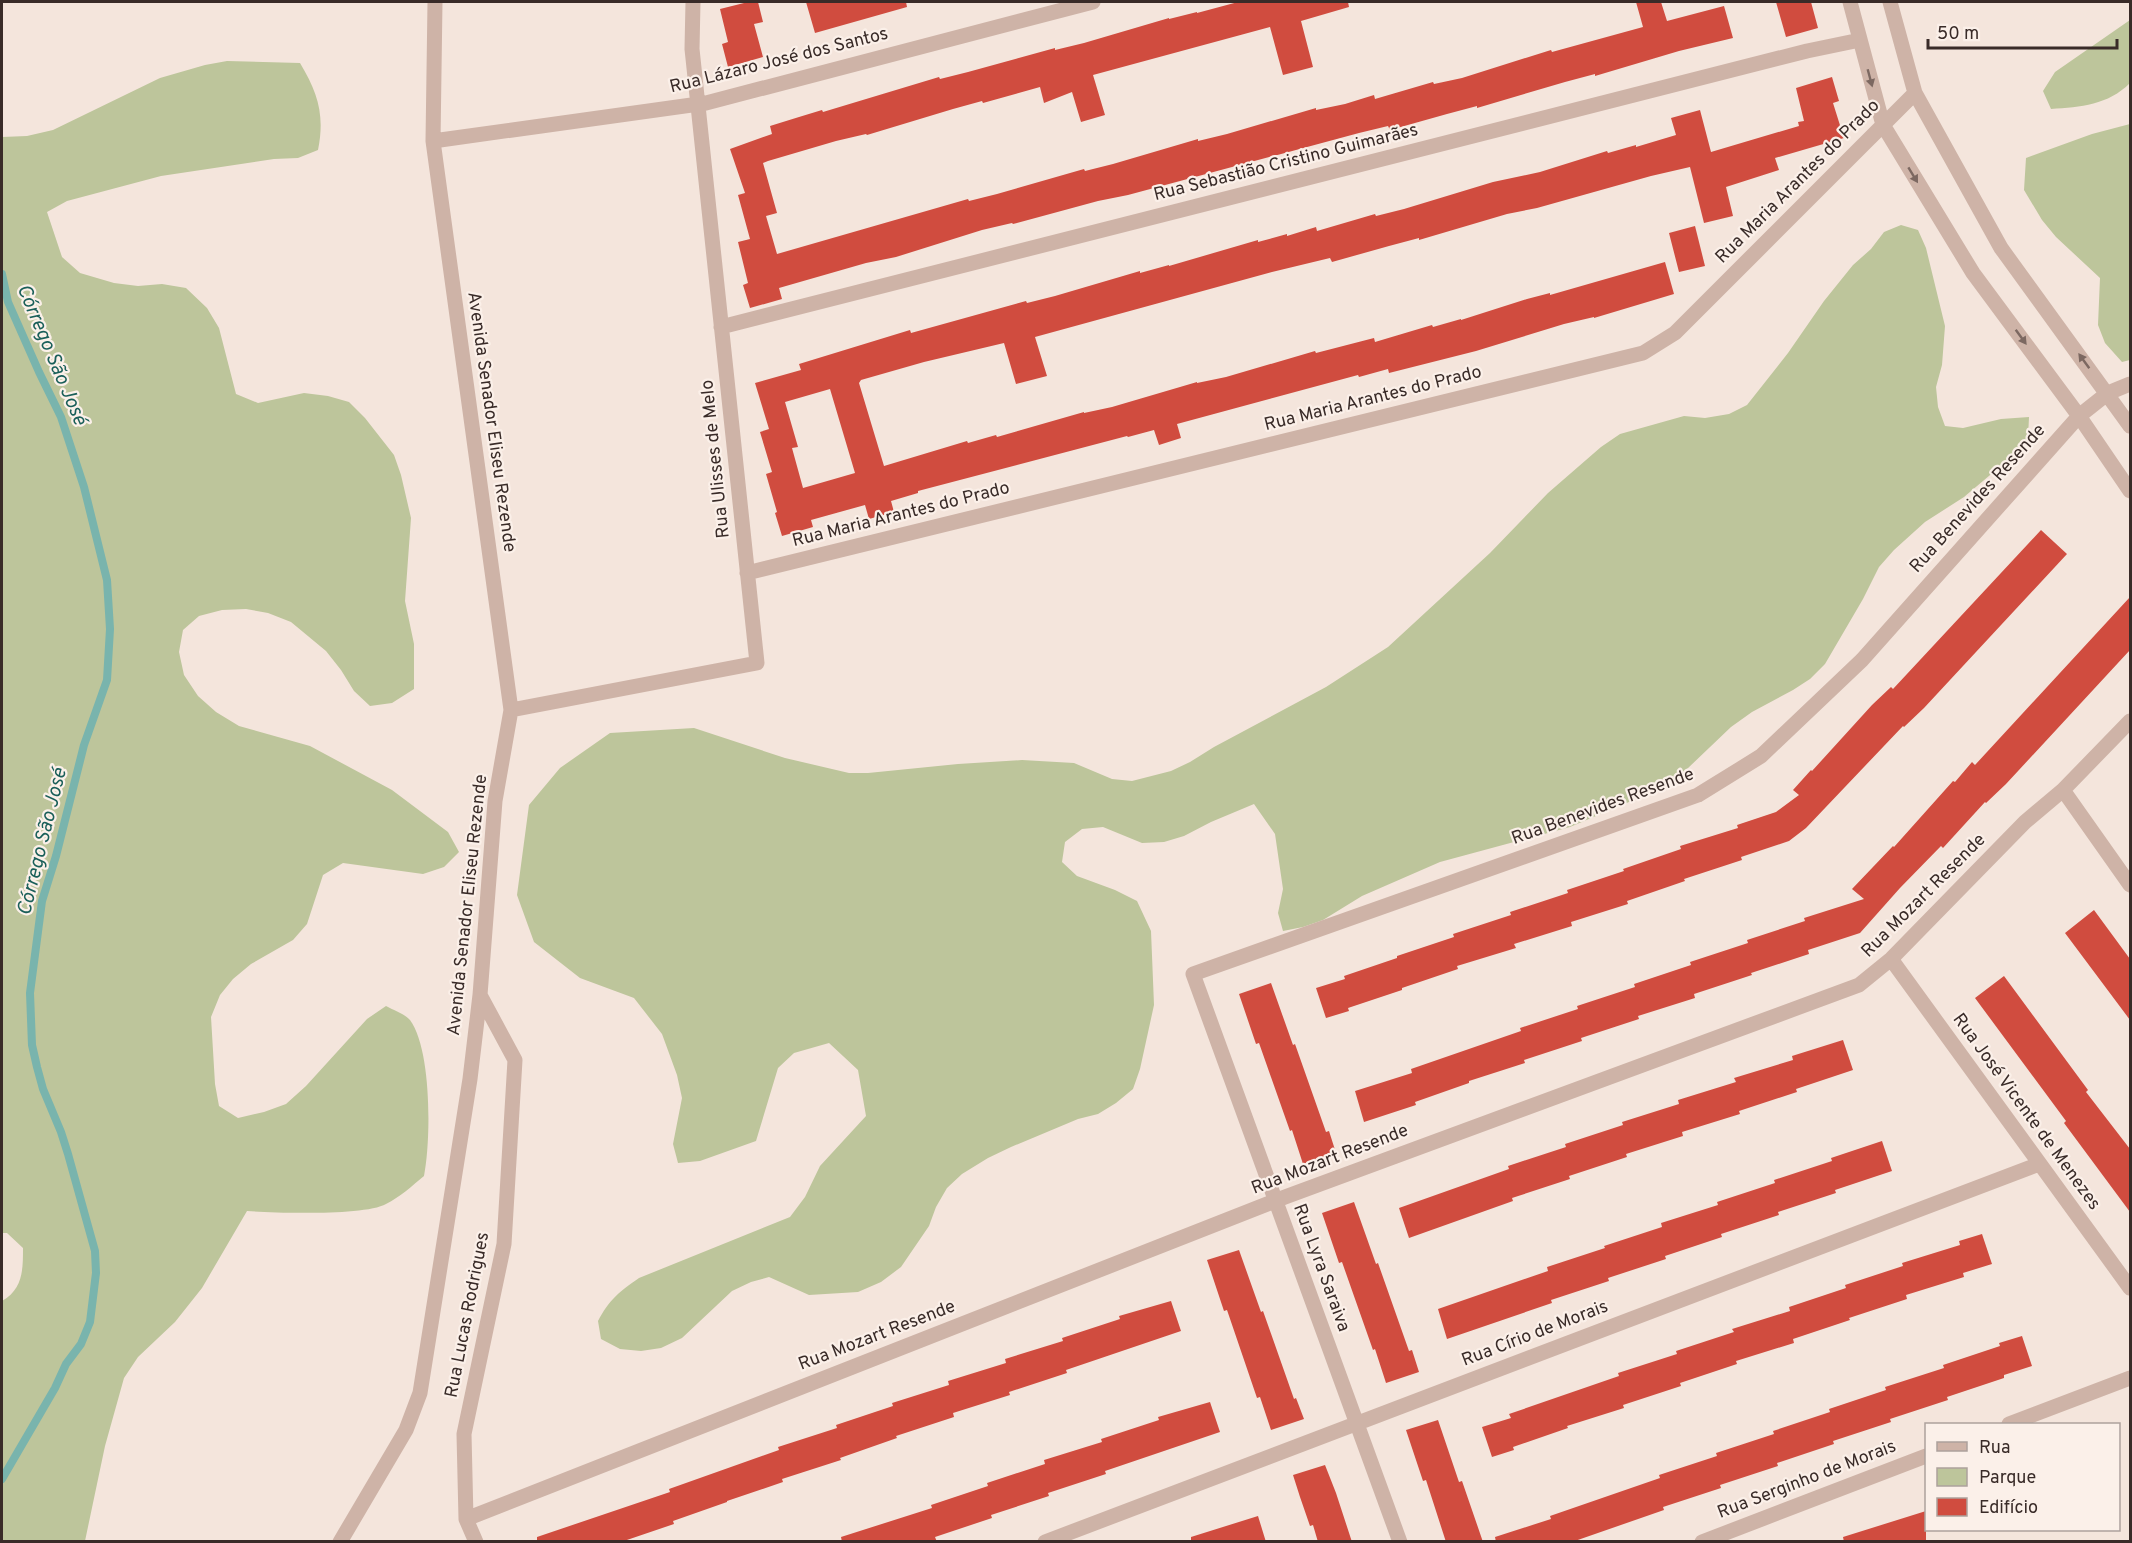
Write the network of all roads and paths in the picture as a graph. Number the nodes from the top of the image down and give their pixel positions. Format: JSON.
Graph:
{"nodes":[{"id":1,"x":435,"y":2,"type":"edge"},
{"id":2,"x":693,"y":2,"type":"edge"},
{"id":3,"x":1093,"y":2,"type":"edge"},
{"id":4,"x":1850,"y":2,"type":"edge"},
{"id":5,"x":1890,"y":2,"type":"edge"},
{"id":6,"x":1860,"y":40,"type":"junction"},
{"id":7,"x":1915,"y":93,"type":"junction"},
{"id":8,"x":698,"y":104,"type":"junction"},
{"id":9,"x":1883,"y":125,"type":"junction"},
{"id":10,"x":433,"y":141,"type":"junction"},
{"id":11,"x":721,"y":327,"type":"junction"},
{"id":12,"x":2130,"y":384,"type":"edge"},
{"id":13,"x":2108,"y":393,"type":"junction"},
{"id":14,"x":2079,"y":416,"type":"junction"},
{"id":15,"x":2130,"y":426,"type":"edge"},
{"id":16,"x":2130,"y":491,"type":"edge"},
{"id":17,"x":747,"y":573,"type":"junction"},
{"id":18,"x":511,"y":710,"type":"junction"},
{"id":19,"x":2130,"y":721,"type":"edge"},
{"id":20,"x":2063,"y":790,"type":"junction"},
{"id":21,"x":2130,"y":885,"type":"edge"},
{"id":22,"x":1891,"y":959,"type":"junction"},
{"id":23,"x":1193,"y":974,"type":"joint"},
{"id":24,"x":480,"y":995,"type":"junction"},
{"id":25,"x":2039,"y":1164,"type":"junction"},
{"id":26,"x":1276,"y":1201,"type":"junction"},
{"id":27,"x":2130,"y":1288,"type":"edge"},
{"id":28,"x":2130,"y":1378,"type":"edge"},
{"id":29,"x":1357,"y":1423,"type":"junction"},
{"id":30,"x":2014,"y":1423,"type":"edge"},
{"id":31,"x":1925,"y":1456,"type":"edge"},
{"id":32,"x":466,"y":1519,"type":"junction"},
{"id":33,"x":340,"y":1542,"type":"edge"},
{"id":34,"x":476,"y":1542,"type":"edge"},
{"id":35,"x":1045,"y":1542,"type":"edge"},
{"id":36,"x":1400,"y":1542,"type":"edge"},
{"id":37,"x":1702,"y":1542,"type":"edge"}],
"edges":[{"from":1,"to":10,"type":"street","name":"Avenida Senador Eliseu Rezende"},
{"from":2,"to":8,"type":"street","name":"Rua Ulisses de Melo"},
{"from":3,"to":8,"type":"street","name":"Rua Lázaro José dos Santos"},
{"from":4,"to":6,"type":"street"},
{"from":5,"to":7,"type":"street"},
{"from":6,"to":9,"type":"street","one_way":true},
{"from":6,"to":11,"type":"street","name":"Rua Sebastião Cristino Guimarães"},
{"from":7,"to":9,"type":"street","name":"Rua Maria Arantes do Prado"},
{"from":13,"to":7,"type":"street","one_way":true},
{"from":8,"to":10,"type":"street","name":"Rua Lázaro José dos Santos"},
{"from":8,"to":11,"type":"street","name":"Rua Ulisses de Melo"},
{"from":9,"to":14,"type":"street","one_way":true},
{"from":9,"to":17,"type":"street","name":"Rua Maria Arantes do Prado"},
{"from":10,"to":18,"type":"street","name":"Avenida Senador Eliseu Rezende"},
{"from":11,"to":17,"type":"street","name":"Rua Ulisses de Melo"},
{"from":12,"to":13,"type":"street","name":"Rua Benevides Resende"},
{"from":13,"to":14,"type":"street","name":"Rua Benevides Resende"},
{"from":13,"to":15,"type":"street"},
{"from":14,"to":16,"type":"street"},
{"from":14,"to":23,"type":"street","name":"Rua Benevides Resende"},
{"from":17,"to":18,"type":"street","name":"Rua Ulisses de Melo"},
{"from":18,"to":24,"type":"street","name":"Avenida Senador Eliseu Rezende"},
{"from":19,"to":20,"type":"street","name":"Rua Mozart Resende"},
{"from":20,"to":21,"type":"street"},
{"from":20,"to":22,"type":"street","name":"Rua Mozart Resende"},
{"from":22,"to":25,"type":"street","name":"Rua José Vicente de Menezes"},
{"from":22,"to":26,"type":"street","name":"Rua Mozart Resende"},
{"from":23,"to":26,"type":"street","name":"Rua Lyra Saraiva"},
{"from":24,"to":32,"type":"street","name":"Rua Lucas Rodrigues"},
{"from":24,"to":33,"type":"street","name":"Avenida Senador Eliseu Rezende"},
{"from":25,"to":27,"type":"street","name":"Rua José Vicente de Menezes"},
{"from":25,"to":29,"type":"street","name":"Rua Círio de Morais"},
{"from":26,"to":29,"type":"street","name":"Rua Lyra Saraiva"},
{"from":26,"to":32,"type":"street","name":"Rua Mozart Resende"},
{"from":28,"to":30,"type":"street"},
{"from":29,"to":35,"type":"street","name":"Rua Círio de Morais"},
{"from":29,"to":36,"type":"street","name":"Rua Lyra Saraiva"},
{"from":31,"to":37,"type":"street","name":"Rua Serginho de Morais"},
{"from":32,"to":34,"type":"street","name":"Rua Lucas Rodrigues"}]}
